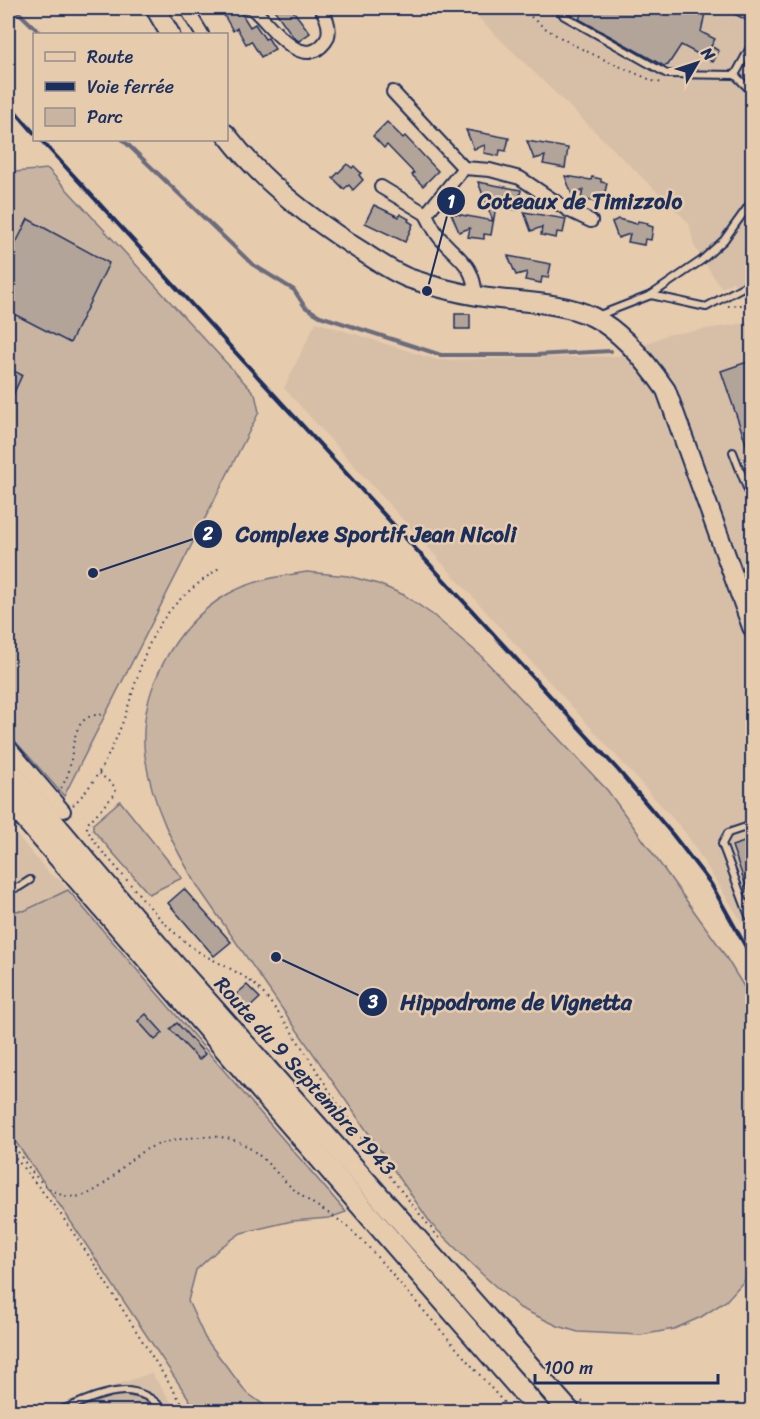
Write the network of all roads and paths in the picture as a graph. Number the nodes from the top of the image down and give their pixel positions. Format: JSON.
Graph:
{"nodes":[{"id":1,"x":155,"y":8,"type":"edge"},
{"id":2,"x":186,"y":8,"type":"edge"},
{"id":3,"x":252,"y":8,"type":"edge"},
{"id":4,"x":321,"y":8,"type":"edge"},
{"id":5,"x":523,"y":8,"type":"edge"},
{"id":6,"x":552,"y":8,"type":"edge"},
{"id":7,"x":558,"y":8,"type":"edge"},
{"id":8,"x":564,"y":16,"type":"junction"},
{"id":9,"x":169,"y":33,"type":"edge"},
{"id":10,"x":201,"y":33,"type":"edge"},
{"id":11,"x":753,"y":44,"type":"edge"},
{"id":12,"x":682,"y":74,"type":"junction"},
{"id":13,"x":735,"y":75,"type":"junction"},
{"id":14,"x":393,"y":92,"type":"dead end"},
{"id":15,"x":753,"y":92,"type":"edge"},
{"id":16,"x":228,"y":136,"type":"edge"},
{"id":17,"x":464,"y":168,"type":"junction"},
{"id":18,"x":381,"y":187,"type":"dead end"},
{"id":19,"x":753,"y":201,"type":"edge"},
{"id":20,"x":426,"y":214,"type":"junction"},
{"id":21,"x":591,"y":221,"type":"dead end"},
{"id":22,"x":753,"y":282,"type":"edge"},
{"id":23,"x":651,"y":295,"type":"junction"},
{"id":24,"x":476,"y":296,"type":"junction"},
{"id":25,"x":594,"y":318,"type":"junction"},
{"id":26,"x":733,"y":452,"type":"dead end"},
{"id":27,"x":753,"y":501,"type":"edge"},
{"id":28,"x":219,"y":568,"type":"dead end"},
{"id":29,"x":753,"y":627,"type":"edge"},
{"id":30,"x":105,"y":715,"type":"dead end"},
{"id":31,"x":8,"y":746,"type":"edge"},
{"id":32,"x":8,"y":769,"type":"edge"},
{"id":33,"x":99,"y":773,"type":"junction"},
{"id":34,"x":8,"y":799,"type":"edge"},
{"id":35,"x":53,"y":800,"type":"junction"},
{"id":36,"x":64,"y":811,"type":"joint"},
{"id":37,"x":753,"y":825,"type":"edge"},
{"id":38,"x":30,"y":880,"type":"dead end"},
{"id":39,"x":8,"y":890,"type":"edge"},
{"id":40,"x":753,"y":918,"type":"edge"},
{"id":41,"x":8,"y":1137,"type":"edge"},
{"id":42,"x":8,"y":1149,"type":"edge"},
{"id":43,"x":440,"y":1239,"type":"dead end"},
{"id":44,"x":573,"y":1403,"type":"edge"},
{"id":45,"x":56,"y":1412,"type":"edge"},
{"id":46,"x":165,"y":1412,"type":"edge"},
{"id":47,"x":187,"y":1412,"type":"edge"},
{"id":48,"x":512,"y":1412,"type":"edge"},
{"id":49,"x":540,"y":1412,"type":"edge"},
{"id":50,"x":592,"y":1412,"type":"edge"}],
"edges":[{"from":1,"to":9,"type":"main road"},
{"from":2,"to":10,"type":"street"},
{"from":3,"to":4,"type":"street"},
{"from":5,"to":12,"type":"path"},
{"from":6,"to":8,"type":"lane"},
{"from":7,"to":8,"type":"lane"},
{"from":8,"to":12,"type":"lane"},
{"from":11,"to":13,"type":"lane"},
{"from":12,"to":13,"type":"lane"},
{"from":13,"to":15,"type":"lane"},
{"from":14,"to":17,"type":"street"},
{"from":16,"to":24,"type":"main road"},
{"from":17,"to":20,"type":"street"},
{"from":17,"to":21,"type":"street"},
{"from":18,"to":20,"type":"street"},
{"from":19,"to":23,"type":"lane"},
{"from":20,"to":24,"type":"street"},
{"from":22,"to":23,"type":"lane"},
{"from":23,"to":25,"type":"lane"},
{"from":24,"to":25,"type":"main road"},
{"from":25,"to":29,"type":"main road"},
{"from":26,"to":27,"type":"lane"},
{"from":28,"to":33,"type":"path"},
{"from":30,"to":35,"type":"path"},
{"from":31,"to":35,"type":"street"},
{"from":32,"to":44,"type":"main road","name":"Route du 9 Septembre 1943"},
{"from":33,"to":36,"type":"path"},
{"from":33,"to":43,"type":"path"},
{"from":34,"to":49,"type":"main road","name":"Route du 9 Septembre 1943"},
{"from":35,"to":36,"type":"street"},
{"from":37,"to":40,"type":"lane"},
{"from":38,"to":39,"type":"lane"},
{"from":41,"to":48,"type":"path"},
{"from":42,"to":47,"type":"path"},
{"from":44,"to":50,"type":"path"},
{"from":45,"to":46,"type":"lane"}]}
